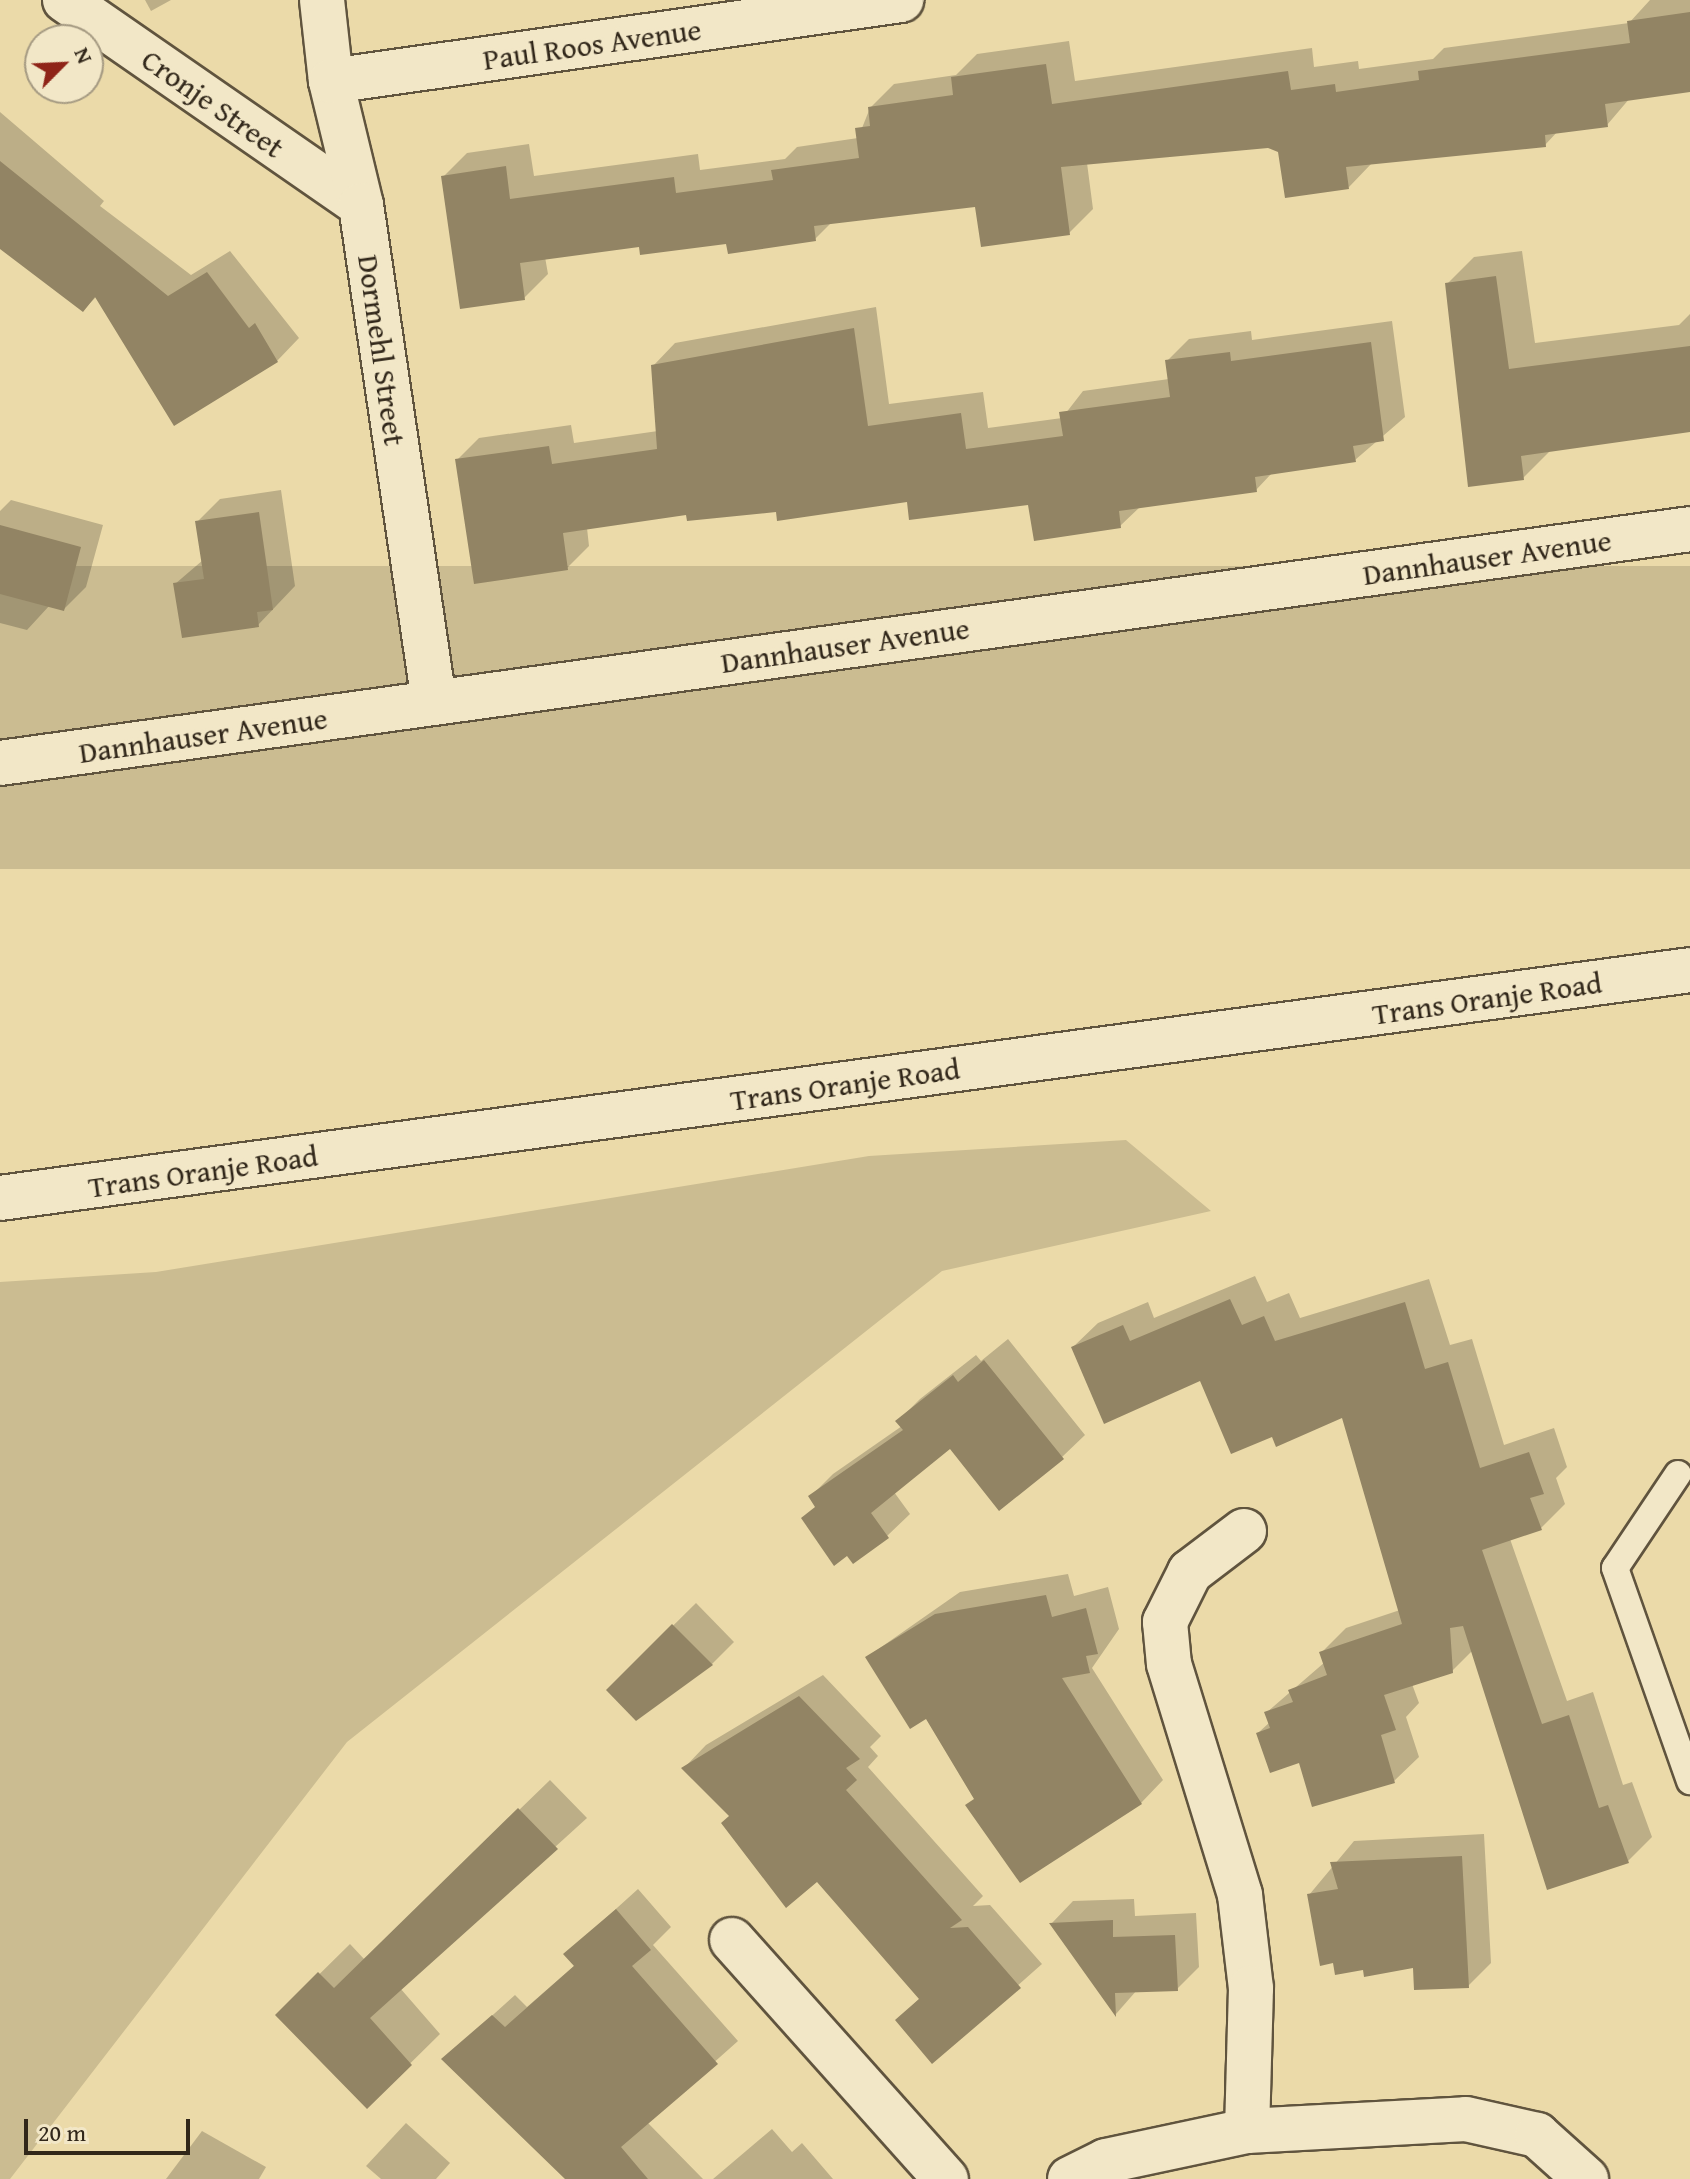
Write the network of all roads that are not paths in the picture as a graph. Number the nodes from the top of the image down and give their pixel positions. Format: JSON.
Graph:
{"nodes":[{"id":1,"x":65,"y":0,"type":"edge"},
{"id":2,"x":322,"y":0,"type":"edge"},
{"id":3,"x":901,"y":0,"type":"edge"},
{"id":4,"x":331,"y":81,"type":"junction"},
{"id":5,"x":361,"y":205,"type":"junction"},
{"id":6,"x":1690,"y":529,"type":"edge"},
{"id":7,"x":434,"y":702,"type":"junction"},
{"id":8,"x":0,"y":763,"type":"edge"},
{"id":9,"x":1690,"y":970,"type":"edge"},
{"id":10,"x":0,"y":1198,"type":"edge"},
{"id":11,"x":1678,"y":1474,"type":"dead end"},
{"id":12,"x":1244,"y":1531,"type":"dead end"},
{"id":13,"x":1690,"y":1781,"type":"edge"},
{"id":14,"x":732,"y":1940,"type":"dead end"},
{"id":15,"x":1247,"y":2131,"type":"junction"},
{"id":16,"x":946,"y":2179,"type":"edge"},
{"id":17,"x":1070,"y":2179,"type":"edge"},
{"id":18,"x":1586,"y":2179,"type":"edge"}],
"edges":[{"from":1,"to":5,"type":"street","name":"Cronje Street"},
{"from":2,"to":4,"type":"street","name":"Dormehl Street"},
{"from":3,"to":4,"type":"street","name":"Paul Roos Avenue"},
{"from":4,"to":5,"type":"street","name":"Dormehl Street"},
{"from":5,"to":7,"type":"street","name":"Dormehl Street"},
{"from":6,"to":7,"type":"street","name":"Dannhauser Avenue"},
{"from":7,"to":8,"type":"street","name":"Dannhauser Avenue"},
{"from":9,"to":10,"type":"street","name":"Trans Oranje Road"},
{"from":11,"to":13,"type":"lane"},
{"from":12,"to":15,"type":"street"},
{"from":14,"to":16,"type":"street"},
{"from":15,"to":17,"type":"street"},
{"from":15,"to":18,"type":"street"}]}
